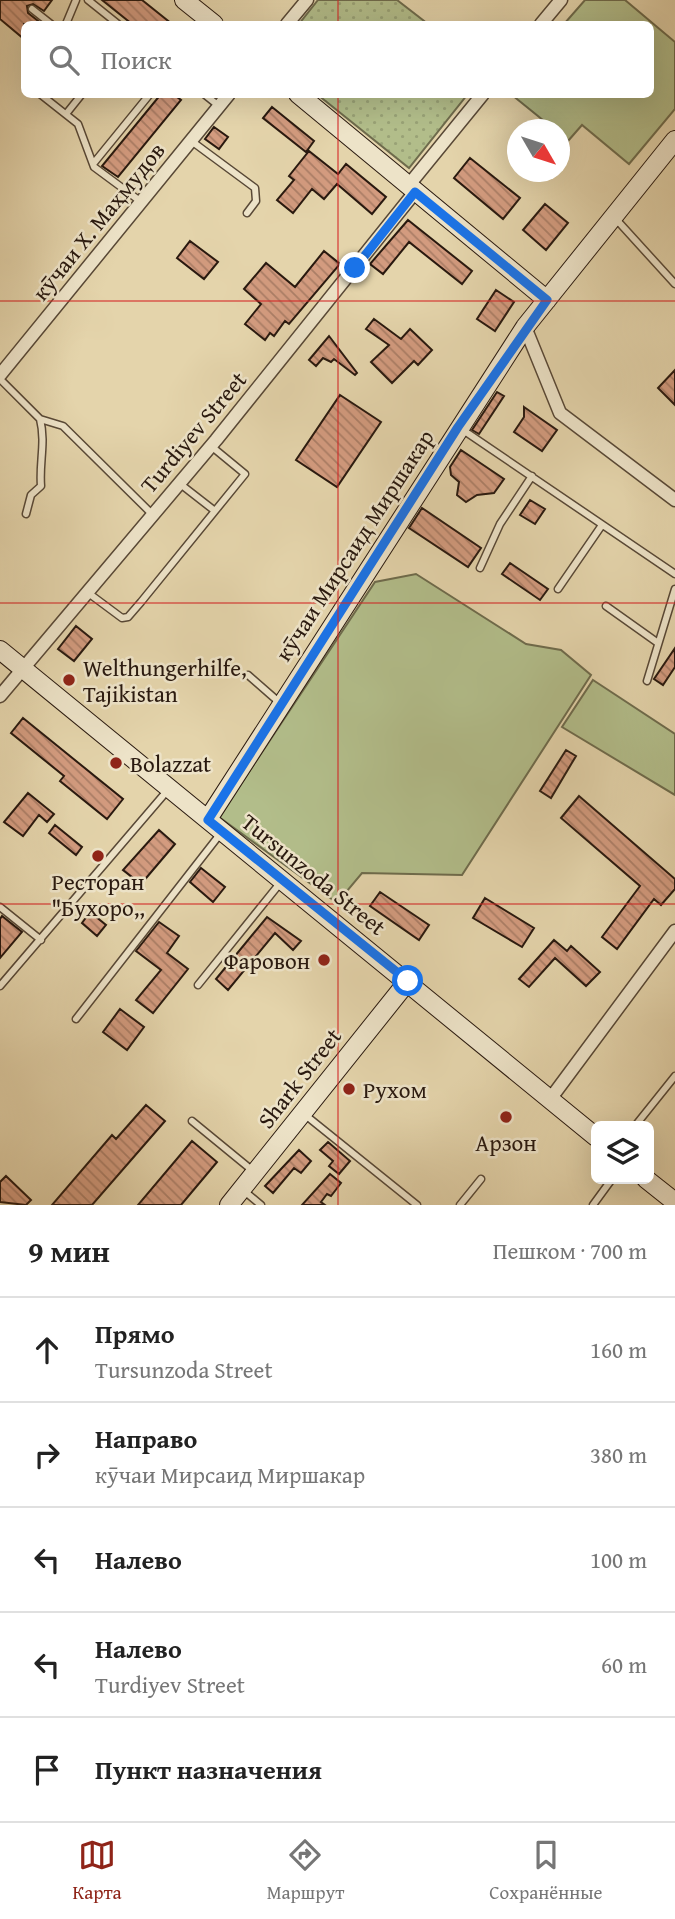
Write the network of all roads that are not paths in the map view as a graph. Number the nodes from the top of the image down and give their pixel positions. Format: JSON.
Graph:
{"nodes":[{"id":1,"x":76,"y":0,"type":"edge"},
{"id":2,"x":88,"y":0,"type":"edge"},
{"id":3,"x":184,"y":0,"type":"edge"},
{"id":4,"x":307,"y":0,"type":"edge"},
{"id":5,"x":561,"y":0,"type":"edge"},
{"id":6,"x":32,"y":9,"type":"dead end"},
{"id":7,"x":47,"y":21,"type":"edge"},
{"id":8,"x":67,"y":21,"type":"edge"},
{"id":9,"x":114,"y":21,"type":"edge"},
{"id":10,"x":210,"y":21,"type":"edge"},
{"id":11,"x":289,"y":21,"type":"edge"},
{"id":12,"x":544,"y":21,"type":"edge"},
{"id":13,"x":45,"y":98,"type":"edge"},
{"id":14,"x":79,"y":98,"type":"edge"},
{"id":15,"x":147,"y":98,"type":"edge"},
{"id":16,"x":209,"y":98,"type":"edge"},
{"id":17,"x":226,"y":98,"type":"edge"},
{"id":18,"x":303,"y":98,"type":"edge"},
{"id":19,"x":481,"y":98,"type":"edge"},
{"id":20,"x":219,"y":106,"type":"junction"},
{"id":21,"x":66,"y":114,"type":"junction"},
{"id":22,"x":190,"y":140,"type":"junction"},
{"id":23,"x":675,"y":140,"type":"edge"},
{"id":24,"x":93,"y":164,"type":"junction"},
{"id":25,"x":412,"y":189,"type":"junction"},
{"id":26,"x":140,"y":201,"type":"junction"},
{"id":27,"x":247,"y":213,"type":"dead end"},
{"id":28,"x":614,"y":216,"type":"junction"},
{"id":29,"x":675,"y":284,"type":"edge"},
{"id":30,"x":547,"y":300,"type":"junction"},
{"id":31,"x":525,"y":327,"type":"junction"},
{"id":32,"x":1,"y":373,"type":"edge"},
{"id":33,"x":40,"y":419,"type":"junction"},
{"id":34,"x":458,"y":427,"type":"junction"},
{"id":35,"x":211,"y":446,"type":"junction"},
{"id":36,"x":532,"y":476,"type":"junction"},
{"id":37,"x":179,"y":483,"type":"junction"},
{"id":38,"x":675,"y":500,"type":"edge"},
{"id":39,"x":215,"y":511,"type":"junction"},
{"id":40,"x":26,"y":514,"type":"dead end"},
{"id":41,"x":152,"y":514,"type":"junction"},
{"id":42,"x":602,"y":525,"type":"junction"},
{"id":43,"x":480,"y":568,"type":"dead end"},
{"id":44,"x":675,"y":574,"type":"edge"},
{"id":45,"x":558,"y":589,"type":"dead end"},
{"id":46,"x":675,"y":589,"type":"edge"},
{"id":47,"x":86,"y":591,"type":"junction"},
{"id":48,"x":606,"y":606,"type":"dead end"},
{"id":49,"x":658,"y":643,"type":"junction"},
{"id":50,"x":0,"y":650,"type":"edge"},
{"id":51,"x":22,"y":669,"type":"junction"},
{"id":52,"x":248,"y":675,"type":"dead end"},
{"id":53,"x":647,"y":681,"type":"dead end"},
{"id":54,"x":0,"y":696,"type":"edge"},
{"id":55,"x":282,"y":704,"type":"junction"},
{"id":56,"x":170,"y":788,"type":"junction"},
{"id":57,"x":208,"y":820,"type":"junction"},
{"id":58,"x":223,"y":831,"type":"junction"},
{"id":59,"x":282,"y":881,"type":"junction"},
{"id":60,"x":0,"y":907,"type":"edge"},
{"id":61,"x":675,"y":931,"type":"edge"},
{"id":62,"x":41,"y":940,"type":"junction"},
{"id":63,"x":408,"y":981,"type":"junction"},
{"id":64,"x":198,"y":985,"type":"dead end"},
{"id":65,"x":0,"y":986,"type":"edge"},
{"id":66,"x":76,"y":1019,"type":"dead end"},
{"id":67,"x":675,"y":1076,"type":"edge"},
{"id":68,"x":551,"y":1098,"type":"junction"},
{"id":69,"x":303,"y":1112,"type":"junction"},
{"id":70,"x":192,"y":1121,"type":"dead end"},
{"id":71,"x":639,"y":1121,"type":"edge"},
{"id":72,"x":591,"y":1133,"type":"edge"},
{"id":73,"x":255,"y":1173,"type":"junction"},
{"id":74,"x":481,"y":1179,"type":"dead end"},
{"id":75,"x":608,"y":1184,"type":"edge"},
{"id":76,"x":652,"y":1184,"type":"edge"},
{"id":77,"x":242,"y":1189,"type":"junction"},
{"id":78,"x":675,"y":1202,"type":"edge"},
{"id":79,"x":229,"y":1205,"type":"edge"},
{"id":80,"x":261,"y":1205,"type":"edge"},
{"id":81,"x":417,"y":1205,"type":"edge"},
{"id":82,"x":460,"y":1205,"type":"edge"},
{"id":83,"x":593,"y":1205,"type":"edge"}],
"edges":[{"from":1,"to":8,"type":"lane"},
{"from":2,"to":9,"type":"lane"},
{"from":3,"to":10,"type":"street"},
{"from":4,"to":11,"type":"street"},
{"from":5,"to":12,"type":"street"},
{"from":6,"to":7,"type":"lane"},
{"from":13,"to":21,"type":"lane"},
{"from":14,"to":21,"type":"lane"},
{"from":15,"to":24,"type":"lane"},
{"from":16,"to":20,"type":"lane"},
{"from":17,"to":20,"type":"street","name":"кӯчаи Х. Маҳмудов"},
{"from":18,"to":25,"type":"street"},
{"from":19,"to":25,"type":"street","name":"Turdiyev Street"},
{"from":20,"to":22,"type":"street","name":"кӯчаи Х. Маҳмудов"},
{"from":21,"to":24,"type":"lane"},
{"from":22,"to":26,"type":"street","name":"кӯчаи Х. Маҳмудов"},
{"from":22,"to":27,"type":"lane"},
{"from":23,"to":28,"type":"street","name":"кӯчаи Мирсаид Миршакар"},
{"from":24,"to":26,"type":"lane"},
{"from":25,"to":30,"type":"street"},
{"from":25,"to":35,"type":"street","name":"Turdiyev Street"},
{"from":26,"to":32,"type":"street","name":"кӯчаи Х. Маҳмудов"},
{"from":28,"to":29,"type":"lane"},
{"from":28,"to":30,"type":"street","name":"кӯчаи Мирсаид Миршакар"},
{"from":30,"to":31,"type":"street","name":"кӯчаи Мирсаид Миршакар"},
{"from":31,"to":34,"type":"street","name":"кӯчаи Мирсаид Миршакар"},
{"from":31,"to":38,"type":"street"},
{"from":32,"to":33,"type":"lane"},
{"from":33,"to":40,"type":"lane"},
{"from":33,"to":41,"type":"lane"},
{"from":34,"to":36,"type":"lane"},
{"from":34,"to":55,"type":"street","name":"кӯчаи Мирсаид Миршакар"},
{"from":35,"to":37,"type":"street","name":"Turdiyev Street"},
{"from":35,"to":39,"type":"lane"},
{"from":36,"to":42,"type":"lane"},
{"from":36,"to":43,"type":"lane"},
{"from":37,"to":39,"type":"lane"},
{"from":37,"to":41,"type":"street","name":"Turdiyev Street"},
{"from":39,"to":47,"type":"lane"},
{"from":41,"to":47,"type":"street","name":"Turdiyev Street"},
{"from":42,"to":44,"type":"lane"},
{"from":42,"to":45,"type":"lane"},
{"from":46,"to":49,"type":"lane"},
{"from":47,"to":51,"type":"street","name":"Turdiyev Street"},
{"from":48,"to":49,"type":"lane"},
{"from":49,"to":53,"type":"lane"},
{"from":50,"to":51,"type":"street","name":"Tursunzoda Street"},
{"from":51,"to":54,"type":"street","name":"Turdiyev Street"},
{"from":51,"to":56,"type":"street","name":"Tursunzoda Street"},
{"from":52,"to":55,"type":"lane"},
{"from":55,"to":57,"type":"street","name":"кӯчаи Мирсаид Миршакар"},
{"from":56,"to":57,"type":"street","name":"Tursunzoda Street"},
{"from":56,"to":62,"type":"lane"},
{"from":57,"to":58,"type":"street","name":"Tursunzoda Street"},
{"from":58,"to":59,"type":"street","name":"Tursunzoda Street"},
{"from":58,"to":66,"type":"lane"},
{"from":59,"to":63,"type":"street","name":"Tursunzoda Street"},
{"from":59,"to":64,"type":"lane"},
{"from":60,"to":62,"type":"lane"},
{"from":61,"to":68,"type":"street"},
{"from":62,"to":65,"type":"lane"},
{"from":63,"to":68,"type":"street","name":"Tursunzoda Street"},
{"from":63,"to":69,"type":"street","name":"Shark Street"},
{"from":67,"to":71,"type":"lane"},
{"from":68,"to":72,"type":"street","name":"Tursunzoda Street"},
{"from":69,"to":73,"type":"street","name":"Shark Street"},
{"from":69,"to":81,"type":"lane"},
{"from":70,"to":73,"type":"lane"},
{"from":73,"to":77,"type":"street","name":"Shark Street"},
{"from":74,"to":82,"type":"lane"},
{"from":75,"to":83,"type":"lane"},
{"from":76,"to":78,"type":"street"},
{"from":77,"to":79,"type":"street","name":"Shark Street"},
{"from":77,"to":80,"type":"lane"}]}
